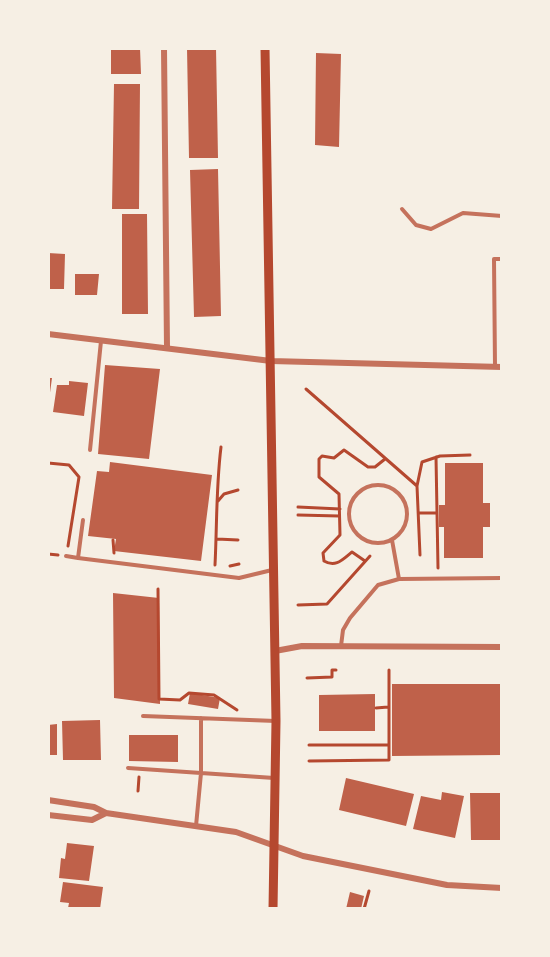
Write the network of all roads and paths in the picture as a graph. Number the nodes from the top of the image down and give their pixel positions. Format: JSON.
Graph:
{"nodes":[{"id":1,"x":164,"y":48,"type":"edge"},
{"id":2,"x":265,"y":48,"type":"edge"},
{"id":3,"x":402,"y":209,"type":"dead end"},
{"id":4,"x":502,"y":216,"type":"edge"},
{"id":5,"x":502,"y":259,"type":"edge"},
{"id":6,"x":48,"y":334,"type":"edge"},
{"id":7,"x":101,"y":341,"type":"junction"},
{"id":8,"x":166,"y":348,"type":"junction"},
{"id":9,"x":271,"y":361,"type":"junction"},
{"id":10,"x":499,"y":367,"type":"edge"},
{"id":11,"x":306,"y":389,"type":"dead end"},
{"id":12,"x":221,"y":447,"type":"dead end"},
{"id":13,"x":90,"y":450,"type":"dead end"},
{"id":14,"x":470,"y":455,"type":"dead end"},
{"id":15,"x":436,"y":457,"type":"junction"},
{"id":16,"x":385,"y":459,"type":"junction"},
{"id":17,"x":48,"y":463,"type":"edge"},
{"id":18,"x":417,"y":486,"type":"junction"},
{"id":19,"x":238,"y":490,"type":"dead end"},
{"id":20,"x":217,"y":502,"type":"junction"},
{"id":21,"x":298,"y":507,"type":"dead end"},
{"id":22,"x":340,"y":509,"type":"junction"},
{"id":23,"x":418,"y":513,"type":"junction"},
{"id":24,"x":437,"y":513,"type":"junction"},
{"id":25,"x":298,"y":515,"type":"dead end"},
{"id":26,"x":339,"y":516,"type":"junction"},
{"id":27,"x":83,"y":520,"type":"dead end"},
{"id":28,"x":217,"y":539,"type":"junction"},
{"id":29,"x":238,"y":540,"type":"dead end"},
{"id":30,"x":392,"y":540,"type":"junction"},
{"id":31,"x":420,"y":555,"type":"dead end"},
{"id":32,"x":66,"y":556,"type":"joint"},
{"id":33,"x":370,"y":556,"type":"dead end"},
{"id":34,"x":78,"y":558,"type":"junction"},
{"id":35,"x":365,"y":561,"type":"junction"},
{"id":36,"x":215,"y":566,"type":"dead end"},
{"id":37,"x":448,"y":568,"type":"dead end"},
{"id":38,"x":274,"y":570,"type":"junction"},
{"id":39,"x":502,"y":578,"type":"edge"},
{"id":40,"x":399,"y":579,"type":"junction"},
{"id":41,"x":159,"y":589,"type":"dead end"},
{"id":42,"x":298,"y":605,"type":"dead end"},
{"id":43,"x":341,"y":646,"type":"junction"},
{"id":44,"x":502,"y":647,"type":"edge"},
{"id":45,"x":275,"y":651,"type":"junction"},
{"id":46,"x":336,"y":670,"type":"dead end"},
{"id":47,"x":389,"y":670,"type":"dead end"},
{"id":48,"x":307,"y":678,"type":"dead end"},
{"id":49,"x":388,"y":707,"type":"junction"},
{"id":50,"x":376,"y":708,"type":"dead end"},
{"id":51,"x":241,"y":712,"type":"dead end"},
{"id":52,"x":143,"y":716,"type":"dead end"},
{"id":53,"x":201,"y":718,"type":"junction"},
{"id":54,"x":276,"y":721,"type":"junction"},
{"id":55,"x":309,"y":745,"type":"dead end"},
{"id":56,"x":389,"y":745,"type":"junction"},
{"id":57,"x":309,"y":761,"type":"dead end"},
{"id":58,"x":128,"y":768,"type":"dead end"},
{"id":59,"x":140,"y":769,"type":"junction"},
{"id":60,"x":201,"y":773,"type":"junction"},
{"id":61,"x":275,"y":778,"type":"junction"},
{"id":62,"x":138,"y":791,"type":"dead end"},
{"id":63,"x":48,"y":800,"type":"edge"},
{"id":64,"x":106,"y":813,"type":"junction"},
{"id":65,"x":48,"y":816,"type":"edge"},
{"id":66,"x":196,"y":826,"type":"junction"},
{"id":67,"x":272,"y":844,"type":"junction"},
{"id":68,"x":502,"y":888,"type":"edge"},
{"id":69,"x":369,"y":891,"type":"dead end"},
{"id":70,"x":273,"y":909,"type":"edge"},
{"id":71,"x":364,"y":909,"type":"edge"}],
"edges":[{"from":1,"to":8,"type":"street"},
{"from":2,"to":9,"type":"main road"},
{"from":3,"to":4,"type":"lane"},
{"from":5,"to":10,"type":"lane"},
{"from":6,"to":7,"type":"street"},
{"from":7,"to":8,"type":"street"},
{"from":7,"to":13,"type":"lane"},
{"from":8,"to":9,"type":"street"},
{"from":9,"to":10,"type":"street"},
{"from":9,"to":38,"type":"main road"},
{"from":11,"to":16,"type":"path"},
{"from":12,"to":20,"type":"path"},
{"from":14,"to":15,"type":"path"},
{"from":15,"to":18,"type":"path"},
{"from":15,"to":24,"type":"path"},
{"from":16,"to":18,"type":"path"},
{"from":16,"to":22,"type":"path"},
{"from":17,"to":32,"type":"path"},
{"from":18,"to":23,"type":"path"},
{"from":19,"to":20,"type":"path"},
{"from":20,"to":28,"type":"path"},
{"from":21,"to":22,"type":"path"},
{"from":22,"to":26,"type":"path"},
{"from":23,"to":24,"type":"path"},
{"from":23,"to":31,"type":"path"},
{"from":24,"to":37,"type":"path"},
{"from":25,"to":26,"type":"path"},
{"from":26,"to":35,"type":"path"},
{"from":27,"to":34,"type":"lane"},
{"from":28,"to":29,"type":"path"},
{"from":28,"to":36,"type":"path"},
{"from":30,"to":30,"type":"lane"},
{"from":30,"to":40,"type":"lane"},
{"from":32,"to":34,"type":"lane"},
{"from":33,"to":35,"type":"path"},
{"from":34,"to":38,"type":"lane"},
{"from":35,"to":42,"type":"path"},
{"from":38,"to":45,"type":"main road"},
{"from":39,"to":40,"type":"lane"},
{"from":40,"to":43,"type":"lane"},
{"from":41,"to":51,"type":"path"},
{"from":43,"to":44,"type":"street"},
{"from":43,"to":45,"type":"street"},
{"from":45,"to":54,"type":"main road"},
{"from":46,"to":48,"type":"path"},
{"from":47,"to":49,"type":"path"},
{"from":49,"to":50,"type":"path"},
{"from":49,"to":56,"type":"path"},
{"from":52,"to":53,"type":"lane"},
{"from":53,"to":54,"type":"lane"},
{"from":53,"to":60,"type":"lane"},
{"from":54,"to":61,"type":"main road"},
{"from":55,"to":56,"type":"path"},
{"from":56,"to":57,"type":"path"},
{"from":58,"to":59,"type":"lane"},
{"from":59,"to":60,"type":"lane"},
{"from":59,"to":62,"type":"path"},
{"from":60,"to":61,"type":"lane"},
{"from":60,"to":66,"type":"lane"},
{"from":61,"to":67,"type":"main road"},
{"from":63,"to":64,"type":"street"},
{"from":64,"to":65,"type":"street"},
{"from":64,"to":66,"type":"street"},
{"from":66,"to":67,"type":"street"},
{"from":67,"to":68,"type":"street"},
{"from":67,"to":70,"type":"main road"},
{"from":69,"to":71,"type":"path"}]}
